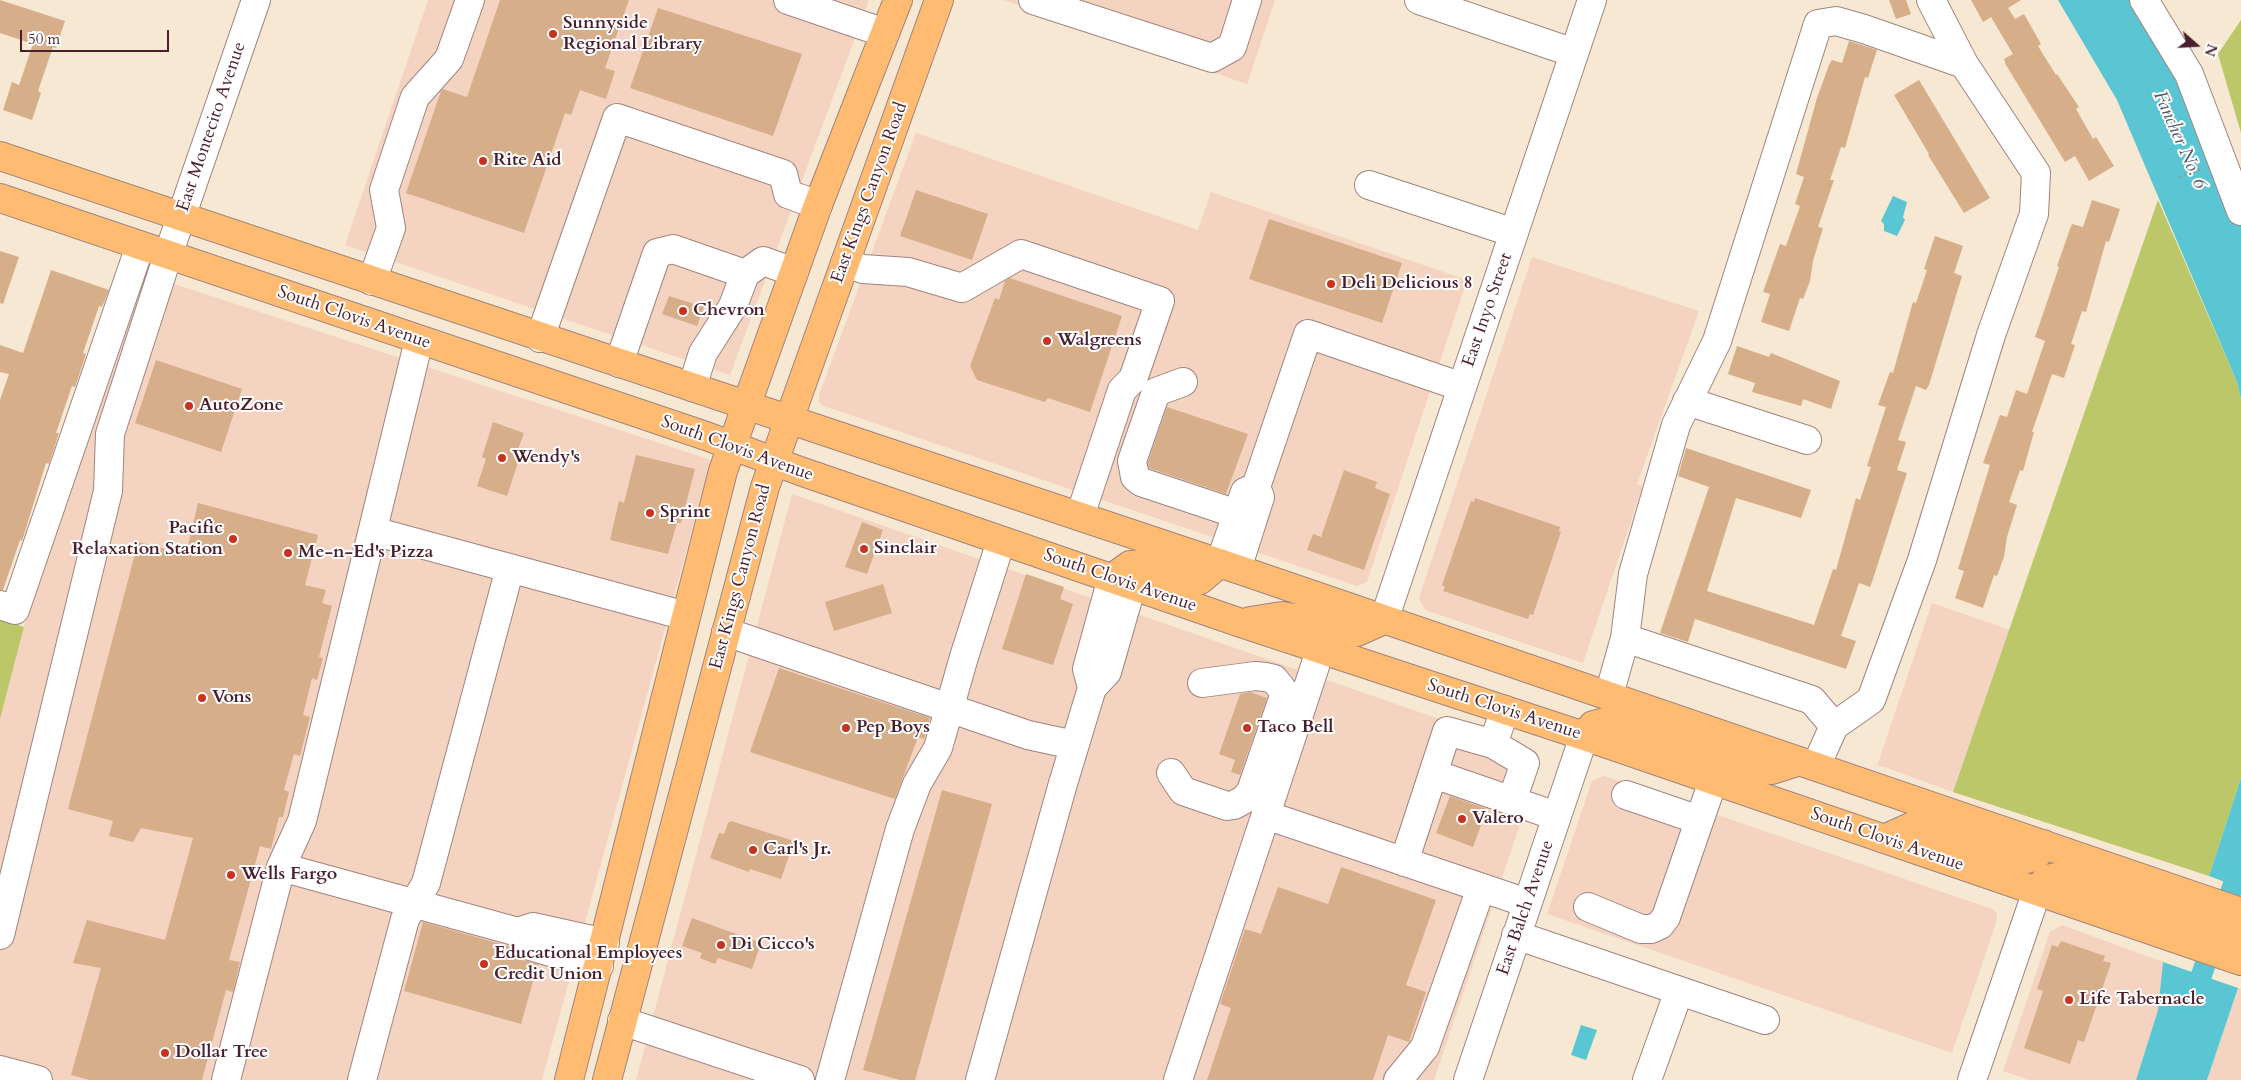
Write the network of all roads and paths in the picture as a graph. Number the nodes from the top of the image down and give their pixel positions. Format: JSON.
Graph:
{"nodes":[{"id":1,"x":256,"y":0,"type":"edge"},
{"id":2,"x":470,"y":0,"type":"edge"},
{"id":3,"x":788,"y":0,"type":"edge"},
{"id":4,"x":898,"y":0,"type":"edge"},
{"id":5,"x":939,"y":0,"type":"edge"},
{"id":6,"x":1034,"y":0,"type":"edge"},
{"id":7,"x":1247,"y":0,"type":"edge"},
{"id":8,"x":1419,"y":0,"type":"edge"},
{"id":9,"x":1592,"y":0,"type":"edge"},
{"id":10,"x":1931,"y":0,"type":"edge"},
{"id":11,"x":2144,"y":0,"type":"edge"},
{"id":12,"x":885,"y":33,"type":"junction"},
{"id":13,"x":1574,"y":53,"type":"junction"},
{"id":14,"x":1964,"y":64,"type":"junction"},
{"id":15,"x":0,"y":156,"type":"edge"},
{"id":16,"x":2209,"y":166,"type":"dead end"},
{"id":17,"x":2180,"y":177,"type":"dead end"},
{"id":18,"x":1369,"y":185,"type":"dead end"},
{"id":19,"x":0,"y":198,"type":"edge"},
{"id":20,"x":818,"y":205,"type":"junction"},
{"id":21,"x":2241,"y":211,"type":"edge"},
{"id":22,"x":181,"y":217,"type":"junction"},
{"id":23,"x":1514,"y":233,"type":"junction"},
{"id":24,"x":140,"y":246,"type":"junction"},
{"id":25,"x":168,"y":255,"type":"junction"},
{"id":26,"x":845,"y":262,"type":"junction"},
{"id":27,"x":794,"y":272,"type":"junction"},
{"id":28,"x":744,"y":274,"type":"junction"},
{"id":29,"x":372,"y":281,"type":"junction"},
{"id":30,"x":540,"y":338,"type":"junction"},
{"id":31,"x":419,"y":340,"type":"junction"},
{"id":32,"x":619,"y":363,"type":"junction"},
{"id":33,"x":1183,"y":382,"type":"dead end"},
{"id":34,"x":1462,"y":387,"type":"junction"},
{"id":35,"x":692,"y":388,"type":"junction"},
{"id":36,"x":1687,"y":401,"type":"junction"},
{"id":37,"x":747,"y":404,"type":"junction"},
{"id":38,"x":788,"y":418,"type":"junction"},
{"id":39,"x":1807,"y":440,"type":"dead end"},
{"id":40,"x":732,"y":446,"type":"junction"},
{"id":41,"x":774,"y":462,"type":"junction"},
{"id":42,"x":1256,"y":487,"type":"junction"},
{"id":43,"x":1237,"y":514,"type":"junction"},
{"id":44,"x":1080,"y":516,"type":"junction"},
{"id":45,"x":373,"y":531,"type":"junction"},
{"id":46,"x":1001,"y":541,"type":"junction"},
{"id":47,"x":1228,"y":566,"type":"junction"},
{"id":48,"x":510,"y":568,"type":"junction"},
{"id":49,"x":1122,"y":581,"type":"junction"},
{"id":50,"x":0,"y":605,"type":"edge"},
{"id":51,"x":686,"y":616,"type":"junction"},
{"id":52,"x":1384,"y":620,"type":"junction"},
{"id":53,"x":1241,"y":623,"type":"junction"},
{"id":54,"x":726,"y":632,"type":"junction"},
{"id":55,"x":1625,"y":638,"type":"junction"},
{"id":56,"x":1321,"y":648,"type":"junction"},
{"id":57,"x":1202,"y":683,"type":"dead end"},
{"id":58,"x":1609,"y":695,"type":"junction"},
{"id":59,"x":951,"y":709,"type":"junction"},
{"id":60,"x":1505,"y":710,"type":"junction"},
{"id":61,"x":1834,"y":726,"type":"junction"},
{"id":62,"x":1584,"y":736,"type":"junction"},
{"id":63,"x":1493,"y":744,"type":"junction"},
{"id":64,"x":1074,"y":745,"type":"junction"},
{"id":65,"x":1808,"y":764,"type":"junction"},
{"id":66,"x":1171,"y":773,"type":"dead end"},
{"id":67,"x":1434,"y":774,"type":"junction"},
{"id":68,"x":1713,"y":781,"type":"junction"},
{"id":69,"x":1626,"y":795,"type":"dead end"},
{"id":70,"x":1512,"y":800,"type":"junction"},
{"id":71,"x":1266,"y":815,"type":"junction"},
{"id":72,"x":1556,"y":816,"type":"junction"},
{"id":73,"x":1700,"y":820,"type":"junction"},
{"id":74,"x":1884,"y":839,"type":"junction"},
{"id":75,"x":2044,"y":844,"type":"junction"},
{"id":76,"x":1404,"y":862,"type":"junction"},
{"id":77,"x":282,"y":867,"type":"junction"},
{"id":78,"x":1481,"y":888,"type":"junction"},
{"id":79,"x":2037,"y":891,"type":"junction"},
{"id":80,"x":414,"y":904,"type":"junction"},
{"id":81,"x":1527,"y":904,"type":"junction"},
{"id":82,"x":1588,"y":907,"type":"dead end"},
{"id":83,"x":2241,"y":912,"type":"edge"},
{"id":84,"x":2198,"y":921,"type":"junction"},
{"id":85,"x":0,"y":935,"type":"edge"},
{"id":86,"x":1516,"y":935,"type":"junction"},
{"id":87,"x":2239,"y":951,"type":"edge"},
{"id":88,"x":602,"y":954,"type":"junction"},
{"id":89,"x":1678,"y":991,"type":"junction"},
{"id":90,"x":1765,"y":1020,"type":"dead end"},
{"id":91,"x":622,"y":1022,"type":"junction"},
{"id":92,"x":0,"y":1070,"type":"edge"},
{"id":93,"x":38,"y":1080,"type":"edge"},
{"id":94,"x":226,"y":1080,"type":"edge"},
{"id":95,"x":362,"y":1080,"type":"edge"},
{"id":96,"x":569,"y":1080,"type":"edge"},
{"id":97,"x":588,"y":1080,"type":"edge"},
{"id":98,"x":607,"y":1080,"type":"edge"},
{"id":99,"x":800,"y":1080,"type":"edge"},
{"id":100,"x":830,"y":1080,"type":"edge"},
{"id":101,"x":980,"y":1080,"type":"edge"},
{"id":102,"x":1178,"y":1080,"type":"edge"},
{"id":103,"x":1398,"y":1080,"type":"edge"},
{"id":104,"x":1468,"y":1080,"type":"edge"},
{"id":105,"x":1647,"y":1080,"type":"edge"},
{"id":106,"x":1972,"y":1080,"type":"edge"}],
"edges":[{"from":1,"to":22,"type":"street","name":"East Montecito Avenue"},
{"from":2,"to":29,"type":"street"},
{"from":3,"to":12,"type":"street"},
{"from":4,"to":12,"type":"main road"},
{"from":5,"to":26,"type":"main road","name":"East Kings Canyon Road"},
{"from":6,"to":7,"type":"street"},
{"from":8,"to":13,"type":"street"},
{"from":9,"to":13,"type":"street","name":"East Inyo Street"},
{"from":10,"to":14,"type":"street"},
{"from":11,"to":21,"type":"street"},
{"from":12,"to":20,"type":"main road"},
{"from":13,"to":23,"type":"street","name":"East Inyo Street"},
{"from":14,"to":36,"type":"street"},
{"from":14,"to":61,"type":"street"},
{"from":15,"to":22,"type":"main road","name":"South Clovis Avenue"},
{"from":16,"to":17,"type":"path"},
{"from":18,"to":23,"type":"street"},
{"from":19,"to":24,"type":"main road","name":"South Clovis Avenue"},
{"from":20,"to":27,"type":"main road"},
{"from":20,"to":30,"type":"street"},
{"from":22,"to":25,"type":"street","name":"East Montecito Avenue"},
{"from":22,"to":29,"type":"main road","name":"South Clovis Avenue"},
{"from":23,"to":34,"type":"street","name":"East Inyo Street"},
{"from":24,"to":25,"type":"main road","name":"South Clovis Avenue"},
{"from":24,"to":50,"type":"street"},
{"from":25,"to":31,"type":"main road","name":"South Clovis Avenue"},
{"from":25,"to":85,"type":"street","name":"East Montecito Avenue"},
{"from":26,"to":38,"type":"main road","name":"East Kings Canyon Road"},
{"from":26,"to":44,"type":"street"},
{"from":27,"to":28,"type":"street"},
{"from":27,"to":37,"type":"main road"},
{"from":28,"to":32,"type":"street"},
{"from":28,"to":35,"type":"street"},
{"from":29,"to":30,"type":"main road","name":"South Clovis Avenue"},
{"from":30,"to":32,"type":"main road","name":"South Clovis Avenue"},
{"from":31,"to":40,"type":"main road","name":"South Clovis Avenue"},
{"from":31,"to":45,"type":"street"},
{"from":32,"to":35,"type":"main road","name":"South Clovis Avenue"},
{"from":33,"to":43,"type":"street"},
{"from":34,"to":42,"type":"street"},
{"from":34,"to":52,"type":"street","name":"East Inyo Street"},
{"from":35,"to":37,"type":"main road","name":"South Clovis Avenue"},
{"from":36,"to":39,"type":"street"},
{"from":36,"to":55,"type":"street"},
{"from":37,"to":38,"type":"main road","name":"South Clovis Avenue"},
{"from":37,"to":40,"type":"main road"},
{"from":38,"to":41,"type":"main road","name":"East Kings Canyon Road"},
{"from":38,"to":44,"type":"main road","name":"South Clovis Avenue"},
{"from":40,"to":41,"type":"main road","name":"South Clovis Avenue"},
{"from":40,"to":51,"type":"main road"},
{"from":41,"to":46,"type":"main road","name":"South Clovis Avenue"},
{"from":41,"to":54,"type":"main road","name":"East Kings Canyon Road"},
{"from":42,"to":43,"type":"street"},
{"from":42,"to":47,"type":"street"},
{"from":43,"to":47,"type":"street"},
{"from":44,"to":47,"type":"main road","name":"South Clovis Avenue"},
{"from":45,"to":48,"type":"street"},
{"from":45,"to":77,"type":"street"},
{"from":46,"to":49,"type":"main road","name":"South Clovis Avenue"},
{"from":46,"to":59,"type":"street"},
{"from":47,"to":49,"type":"main road"},
{"from":47,"to":52,"type":"main road","name":"South Clovis Avenue"},
{"from":48,"to":51,"type":"street"},
{"from":48,"to":80,"type":"street"},
{"from":49,"to":53,"type":"main road","name":"South Clovis Avenue"},
{"from":49,"to":64,"type":"street"},
{"from":51,"to":88,"type":"main road"},
{"from":52,"to":53,"type":"main road"},
{"from":52,"to":58,"type":"main road","name":"South Clovis Avenue"},
{"from":53,"to":56,"type":"main road","name":"South Clovis Avenue"},
{"from":54,"to":59,"type":"street"},
{"from":54,"to":91,"type":"main road","name":"East Kings Canyon Road"},
{"from":55,"to":58,"type":"street"},
{"from":55,"to":61,"type":"street"},
{"from":56,"to":60,"type":"main road","name":"South Clovis Avenue"},
{"from":56,"to":71,"type":"street"},
{"from":57,"to":66,"type":"street"},
{"from":58,"to":65,"type":"main road","name":"South Clovis Avenue"},
{"from":59,"to":64,"type":"street"},
{"from":59,"to":100,"type":"street"},
{"from":60,"to":62,"type":"main road","name":"South Clovis Avenue"},
{"from":60,"to":63,"type":"street"},
{"from":61,"to":65,"type":"street"},
{"from":62,"to":65,"type":"main road"},
{"from":62,"to":68,"type":"main road","name":"South Clovis Avenue"},
{"from":62,"to":72,"type":"street","name":"East Balch Avenue"},
{"from":63,"to":67,"type":"street"},
{"from":63,"to":70,"type":"street"},
{"from":64,"to":101,"type":"street"},
{"from":65,"to":75,"type":"main road","name":"South Clovis Avenue"},
{"from":67,"to":70,"type":"street"},
{"from":67,"to":76,"type":"street"},
{"from":68,"to":73,"type":"street"},
{"from":68,"to":74,"type":"main road","name":"South Clovis Avenue"},
{"from":69,"to":73,"type":"street"},
{"from":70,"to":72,"type":"street"},
{"from":71,"to":76,"type":"street"},
{"from":71,"to":102,"type":"street"},
{"from":72,"to":81,"type":"street","name":"East Balch Avenue"},
{"from":73,"to":82,"type":"street"},
{"from":74,"to":75,"type":"main road"},
{"from":74,"to":79,"type":"main road","name":"South Clovis Avenue"},
{"from":75,"to":84,"type":"main road","name":"South Clovis Avenue"},
{"from":76,"to":78,"type":"street"},
{"from":77,"to":80,"type":"street"},
{"from":77,"to":94,"type":"street"},
{"from":78,"to":81,"type":"street"},
{"from":78,"to":103,"type":"street"},
{"from":79,"to":84,"type":"main road","name":"South Clovis Avenue"},
{"from":79,"to":106,"type":"street"},
{"from":80,"to":88,"type":"street"},
{"from":80,"to":95,"type":"street"},
{"from":81,"to":86,"type":"street","name":"East Balch Avenue"},
{"from":83,"to":84,"type":"main road","name":"South Clovis Avenue"},
{"from":84,"to":87,"type":"main road","name":"South Clovis Avenue"},
{"from":86,"to":89,"type":"street"},
{"from":86,"to":104,"type":"street","name":"East Balch Avenue"},
{"from":88,"to":96,"type":"main road"},
{"from":88,"to":97,"type":"main road"},
{"from":89,"to":90,"type":"street"},
{"from":89,"to":105,"type":"street"},
{"from":91,"to":98,"type":"main road","name":"East Kings Canyon Road"},
{"from":91,"to":99,"type":"street"},
{"from":92,"to":93,"type":"street"}]}
